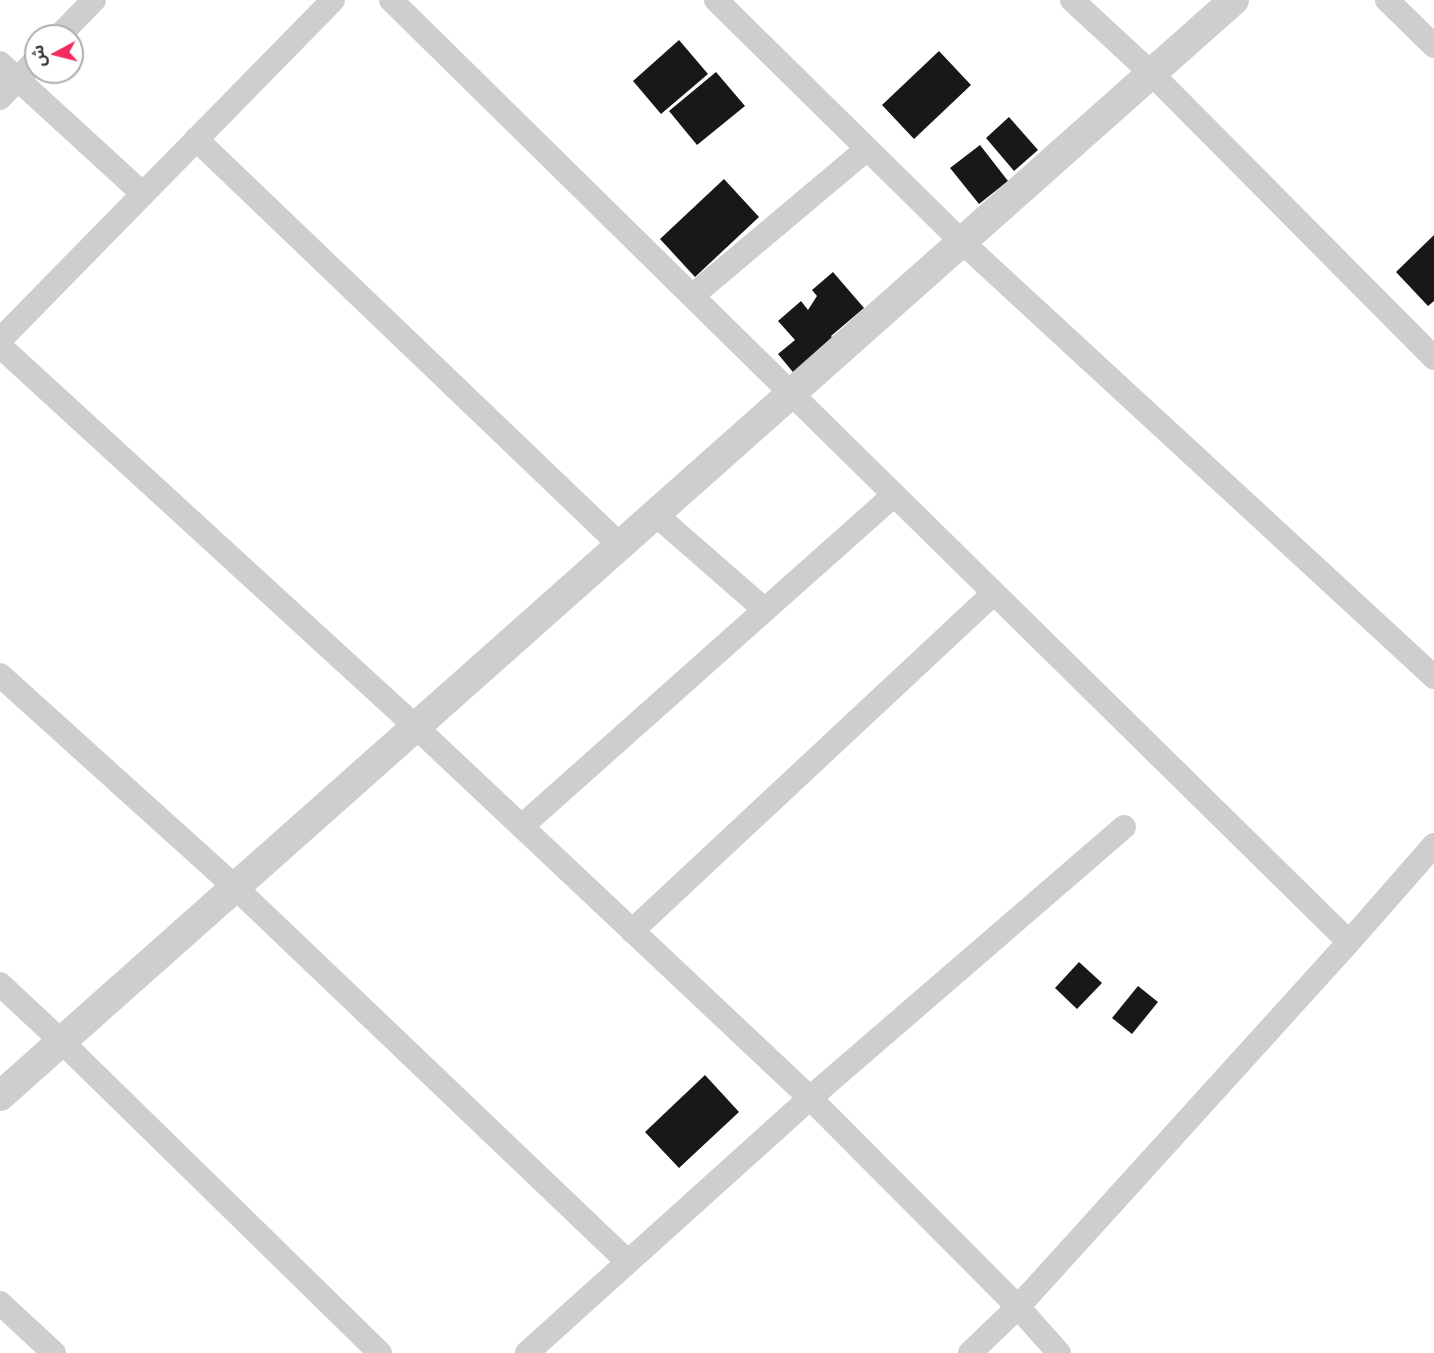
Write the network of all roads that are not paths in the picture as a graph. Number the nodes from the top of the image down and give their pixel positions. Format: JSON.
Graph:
{"nodes":[{"id":1,"x":94,"y":0,"type":"edge"},
{"id":2,"x":333,"y":0,"type":"edge"},
{"id":3,"x":391,"y":0,"type":"edge"},
{"id":4,"x":716,"y":0,"type":"edge"},
{"id":5,"x":1072,"y":0,"type":"edge"},
{"id":6,"x":1234,"y":0,"type":"edge"},
{"id":7,"x":1387,"y":0,"type":"edge"},
{"id":8,"x":71,"y":24,"type":"edge"},
{"id":9,"x":1434,"y":46,"type":"edge"},
{"id":10,"x":0,"y":63,"type":"edge"},
{"id":11,"x":24,"y":73,"type":"edge"},
{"id":12,"x":1151,"y":73,"type":"junction"},
{"id":13,"x":18,"y":79,"type":"junction"},
{"id":14,"x":0,"y":98,"type":"edge"},
{"id":15,"x":196,"y":140,"type":"junction"},
{"id":16,"x":867,"y":149,"type":"junction"},
{"id":17,"x":143,"y":194,"type":"junction"},
{"id":18,"x":962,"y":242,"type":"junction"},
{"id":19,"x":693,"y":296,"type":"junction"},
{"id":20,"x":0,"y":340,"type":"edge"},
{"id":21,"x":0,"y":346,"type":"edge"},
{"id":22,"x":1434,"y":358,"type":"edge"},
{"id":23,"x":791,"y":393,"type":"junction"},
{"id":24,"x":894,"y":495,"type":"junction"},
{"id":25,"x":655,"y":514,"type":"junction"},
{"id":26,"x":620,"y":546,"type":"junction"},
{"id":27,"x":994,"y":593,"type":"junction"},
{"id":28,"x":765,"y":610,"type":"junction"},
{"id":29,"x":0,"y":675,"type":"edge"},
{"id":30,"x":1434,"y":676,"type":"edge"},
{"id":31,"x":416,"y":726,"type":"junction"},
{"id":32,"x":522,"y":826,"type":"junction"},
{"id":33,"x":1124,"y":827,"type":"dead end"},
{"id":34,"x":1434,"y":845,"type":"edge"},
{"id":35,"x":235,"y":887,"type":"junction"},
{"id":36,"x":632,"y":930,"type":"junction"},
{"id":37,"x":1349,"y":942,"type":"junction"},
{"id":38,"x":0,"y":984,"type":"edge"},
{"id":39,"x":61,"y":1041,"type":"junction"},
{"id":40,"x":0,"y":1096,"type":"edge"},
{"id":41,"x":810,"y":1098,"type":"junction"},
{"id":42,"x":628,"y":1262,"type":"junction"},
{"id":43,"x":0,"y":1303,"type":"edge"},
{"id":44,"x":1018,"y":1307,"type":"junction"},
{"id":45,"x":54,"y":1353,"type":"edge"},
{"id":46,"x":380,"y":1353,"type":"edge"},
{"id":47,"x":527,"y":1353,"type":"edge"},
{"id":48,"x":970,"y":1353,"type":"edge"},
{"id":49,"x":1059,"y":1353,"type":"edge"}],
"edges":[{"from":1,"to":8,"type":"street"},
{"from":2,"to":15,"type":"street"},
{"from":3,"to":19,"type":"street"},
{"from":4,"to":16,"type":"street"},
{"from":5,"to":12,"type":"street"},
{"from":6,"to":12,"type":"street"},
{"from":7,"to":9,"type":"street"},
{"from":10,"to":13,"type":"street"},
{"from":11,"to":13,"type":"street"},
{"from":12,"to":18,"type":"street"},
{"from":12,"to":22,"type":"street"},
{"from":13,"to":14,"type":"street"},
{"from":13,"to":17,"type":"street"},
{"from":15,"to":17,"type":"street"},
{"from":15,"to":26,"type":"street"},
{"from":16,"to":18,"type":"street"},
{"from":16,"to":19,"type":"street"},
{"from":17,"to":20,"type":"street"},
{"from":18,"to":23,"type":"street"},
{"from":18,"to":30,"type":"street"},
{"from":19,"to":23,"type":"street"},
{"from":21,"to":31,"type":"street"},
{"from":23,"to":24,"type":"street"},
{"from":23,"to":25,"type":"street"},
{"from":24,"to":27,"type":"street"},
{"from":24,"to":28,"type":"street"},
{"from":25,"to":26,"type":"street"},
{"from":25,"to":28,"type":"street"},
{"from":26,"to":31,"type":"street"},
{"from":27,"to":36,"type":"street"},
{"from":27,"to":37,"type":"street"},
{"from":28,"to":32,"type":"street"},
{"from":29,"to":35,"type":"street"},
{"from":31,"to":32,"type":"street"},
{"from":31,"to":35,"type":"street"},
{"from":32,"to":36,"type":"street"},
{"from":33,"to":41,"type":"street"},
{"from":34,"to":37,"type":"street"},
{"from":35,"to":39,"type":"street"},
{"from":35,"to":42,"type":"street"},
{"from":36,"to":41,"type":"street"},
{"from":37,"to":44,"type":"street"},
{"from":38,"to":39,"type":"street"},
{"from":39,"to":40,"type":"street"},
{"from":39,"to":46,"type":"street"},
{"from":41,"to":42,"type":"street"},
{"from":41,"to":44,"type":"street"},
{"from":42,"to":47,"type":"street"},
{"from":43,"to":45,"type":"street"},
{"from":44,"to":48,"type":"street"},
{"from":44,"to":49,"type":"street"}]}
